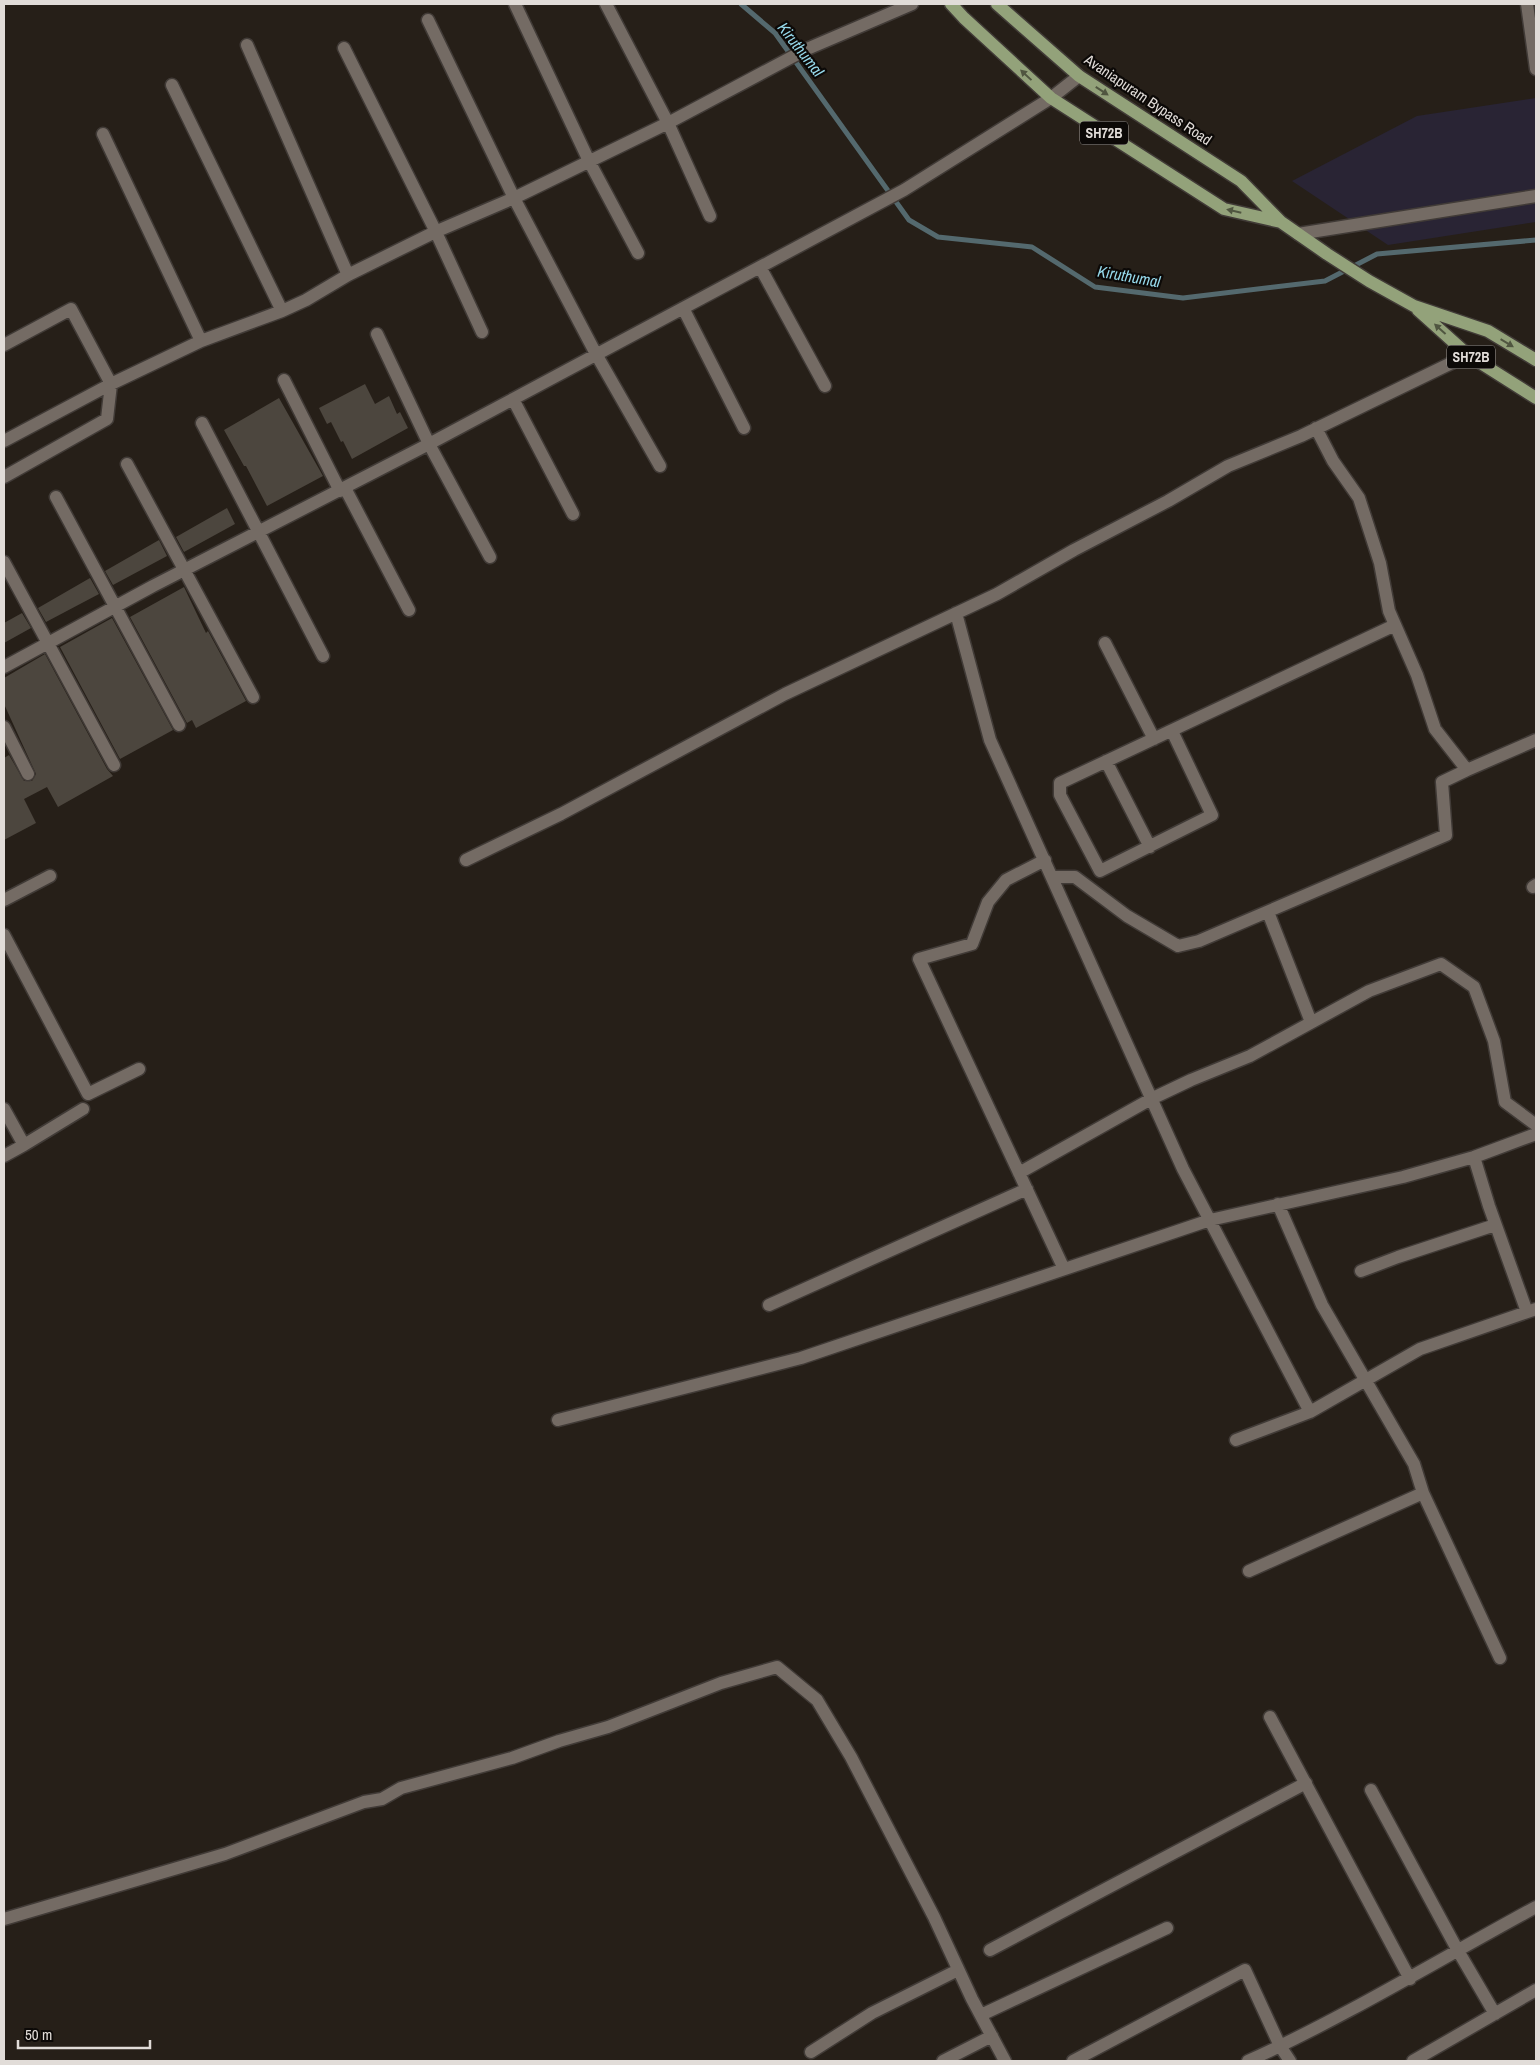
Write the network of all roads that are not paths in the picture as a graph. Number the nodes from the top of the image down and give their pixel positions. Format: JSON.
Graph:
{"nodes":[{"id":1,"x":515,"y":4,"type":"edge"},
{"id":2,"x":606,"y":4,"type":"edge"},
{"id":3,"x":912,"y":4,"type":"edge"},
{"id":4,"x":951,"y":4,"type":"edge"},
{"id":5,"x":998,"y":4,"type":"edge"},
{"id":6,"x":1527,"y":4,"type":"edge"},
{"id":7,"x":428,"y":20,"type":"dead end"},
{"id":8,"x":248,"y":45,"type":"dead end"},
{"id":9,"x":344,"y":48,"type":"dead end"},
{"id":10,"x":1536,"y":69,"type":"edge"},
{"id":11,"x":1079,"y":76,"type":"junction"},
{"id":12,"x":172,"y":84,"type":"dead end"},
{"id":13,"x":1051,"y":98,"type":"junction"},
{"id":14,"x":668,"y":123,"type":"junction"},
{"id":15,"x":103,"y":134,"type":"dead end"},
{"id":16,"x":589,"y":161,"type":"junction"},
{"id":17,"x":1536,"y":196,"type":"edge"},
{"id":18,"x":514,"y":198,"type":"junction"},
{"id":19,"x":710,"y":216,"type":"dead end"},
{"id":20,"x":1281,"y":222,"type":"junction"},
{"id":21,"x":435,"y":232,"type":"junction"},
{"id":22,"x":1298,"y":234,"type":"junction"},
{"id":23,"x":638,"y":254,"type":"dead end"},
{"id":24,"x":760,"y":267,"type":"junction"},
{"id":25,"x":348,"y":275,"type":"junction"},
{"id":26,"x":1414,"y":306,"type":"junction"},
{"id":27,"x":682,"y":308,"type":"junction"},
{"id":28,"x":282,"y":311,"type":"junction"},
{"id":29,"x":482,"y":332,"type":"dead end"},
{"id":30,"x":377,"y":334,"type":"dead end"},
{"id":31,"x":201,"y":340,"type":"junction"},
{"id":32,"x":4,"y":345,"type":"edge"},
{"id":33,"x":596,"y":354,"type":"junction"},
{"id":34,"x":1468,"y":355,"type":"junction"},
{"id":35,"x":1536,"y":360,"type":"edge"},
{"id":36,"x":284,"y":380,"type":"dead end"},
{"id":37,"x":112,"y":384,"type":"junction"},
{"id":38,"x":825,"y":386,"type":"dead end"},
{"id":39,"x":1536,"y":398,"type":"edge"},
{"id":40,"x":513,"y":399,"type":"junction"},
{"id":41,"x":202,"y":424,"type":"dead end"},
{"id":42,"x":744,"y":428,"type":"dead end"},
{"id":43,"x":1316,"y":428,"type":"junction"},
{"id":44,"x":4,"y":441,"type":"edge"},
{"id":45,"x":429,"y":444,"type":"junction"},
{"id":46,"x":127,"y":464,"type":"dead end"},
{"id":47,"x":660,"y":466,"type":"dead end"},
{"id":48,"x":4,"y":477,"type":"edge"},
{"id":49,"x":342,"y":489,"type":"junction"},
{"id":50,"x":56,"y":497,"type":"dead end"},
{"id":51,"x":573,"y":514,"type":"dead end"},
{"id":52,"x":258,"y":532,"type":"junction"},
{"id":53,"x":490,"y":557,"type":"dead end"},
{"id":54,"x":4,"y":562,"type":"edge"},
{"id":55,"x":184,"y":570,"type":"junction"},
{"id":56,"x":114,"y":607,"type":"junction"},
{"id":57,"x":409,"y":610,"type":"dead end"},
{"id":58,"x":956,"y":613,"type":"junction"},
{"id":59,"x":1395,"y":625,"type":"junction"},
{"id":60,"x":47,"y":643,"type":"junction"},
{"id":61,"x":1105,"y":643,"type":"dead end"},
{"id":62,"x":323,"y":656,"type":"dead end"},
{"id":63,"x":4,"y":667,"type":"edge"},
{"id":64,"x":253,"y":696,"type":"dead end"},
{"id":65,"x":179,"y":725,"type":"dead end"},
{"id":66,"x":4,"y":727,"type":"edge"},
{"id":67,"x":1172,"y":731,"type":"junction"},
{"id":68,"x":1154,"y":739,"type":"junction"},
{"id":69,"x":1536,"y":740,"type":"edge"},
{"id":70,"x":1106,"y":761,"type":"junction"},
{"id":71,"x":114,"y":765,"type":"dead end"},
{"id":72,"x":1467,"y":770,"type":"junction"},
{"id":73,"x":28,"y":774,"type":"dead end"},
{"id":74,"x":1150,"y":846,"type":"junction"},
{"id":75,"x":466,"y":860,"type":"dead end"},
{"id":76,"x":1045,"y":860,"type":"junction"},
{"id":77,"x":50,"y":876,"type":"dead end"},
{"id":78,"x":1052,"y":877,"type":"junction"},
{"id":79,"x":4,"y":900,"type":"edge"},
{"id":80,"x":1268,"y":912,"type":"junction"},
{"id":81,"x":4,"y":935,"type":"edge"},
{"id":82,"x":1311,"y":1022,"type":"junction"},
{"id":83,"x":139,"y":1069,"type":"dead end"},
{"id":84,"x":1151,"y":1099,"type":"junction"},
{"id":85,"x":4,"y":1109,"type":"edge"},
{"id":86,"x":83,"y":1109,"type":"dead end"},
{"id":87,"x":1536,"y":1125,"type":"edge"},
{"id":88,"x":1536,"y":1134,"type":"edge"},
{"id":89,"x":24,"y":1145,"type":"junction"},
{"id":90,"x":4,"y":1156,"type":"edge"},
{"id":91,"x":1474,"y":1157,"type":"junction"},
{"id":92,"x":1019,"y":1173,"type":"junction"},
{"id":93,"x":1027,"y":1189,"type":"junction"},
{"id":94,"x":1278,"y":1204,"type":"junction"},
{"id":95,"x":1210,"y":1220,"type":"junction"},
{"id":96,"x":1496,"y":1225,"type":"junction"},
{"id":97,"x":1064,"y":1269,"type":"junction"},
{"id":98,"x":1361,"y":1271,"type":"dead end"},
{"id":99,"x":769,"y":1305,"type":"dead end"},
{"id":100,"x":1532,"y":1311,"type":"edge"},
{"id":101,"x":1366,"y":1380,"type":"junction"},
{"id":102,"x":1310,"y":1412,"type":"junction"},
{"id":103,"x":558,"y":1420,"type":"dead end"},
{"id":104,"x":1236,"y":1440,"type":"dead end"},
{"id":105,"x":1423,"y":1493,"type":"junction"},
{"id":106,"x":1249,"y":1571,"type":"dead end"},
{"id":107,"x":1500,"y":1658,"type":"dead end"},
{"id":108,"x":1270,"y":1717,"type":"dead end"},
{"id":109,"x":1306,"y":1783,"type":"junction"},
{"id":110,"x":1371,"y":1790,"type":"dead end"},
{"id":111,"x":1536,"y":1907,"type":"edge"},
{"id":112,"x":4,"y":1919,"type":"edge"},
{"id":113,"x":1166,"y":1928,"type":"dead end"},
{"id":114,"x":1458,"y":1949,"type":"junction"},
{"id":115,"x":990,"y":1950,"type":"dead end"},
{"id":116,"x":958,"y":1970,"type":"junction"},
{"id":117,"x":1410,"y":1978,"type":"junction"},
{"id":118,"x":1536,"y":1990,"type":"edge"},
{"id":119,"x":1495,"y":2014,"type":"junction"},
{"id":120,"x":981,"y":2015,"type":"junction"},
{"id":121,"x":992,"y":2036,"type":"junction"},
{"id":122,"x":1280,"y":2046,"type":"junction"},
{"id":123,"x":811,"y":2052,"type":"dead end"},
{"id":124,"x":942,"y":2061,"type":"edge"},
{"id":125,"x":1006,"y":2061,"type":"edge"},
{"id":126,"x":1073,"y":2061,"type":"edge"},
{"id":127,"x":1248,"y":2061,"type":"edge"},
{"id":128,"x":1290,"y":2061,"type":"edge"},
{"id":129,"x":1413,"y":2061,"type":"edge"}],
"edges":[{"from":1,"to":16,"type":"street"},
{"from":2,"to":14,"type":"street"},
{"from":3,"to":14,"type":"street"},
{"from":13,"to":4,"type":"main road","name":"Avaniapuram Bypass Road","number":"SH72B","one_way":true},
{"from":5,"to":11,"type":"main road","name":"Avaniapuram Bypass Road","number":"SH72B"},
{"from":6,"to":10,"type":"street"},
{"from":7,"to":18,"type":"street"},
{"from":8,"to":25,"type":"street"},
{"from":9,"to":21,"type":"street"},
{"from":11,"to":13,"type":"street"},
{"from":11,"to":20,"type":"main road","name":"Avaniapuram Bypass Road","number":"SH72B","one_way":true},
{"from":12,"to":28,"type":"street"},
{"from":20,"to":13,"type":"main road","name":"Avaniapuram Bypass Road","number":"SH72B","one_way":true},
{"from":13,"to":24,"type":"street"},
{"from":14,"to":16,"type":"street"},
{"from":14,"to":19,"type":"street"},
{"from":15,"to":31,"type":"street"},
{"from":16,"to":18,"type":"street"},
{"from":16,"to":23,"type":"street"},
{"from":17,"to":22,"type":"street"},
{"from":18,"to":21,"type":"street"},
{"from":18,"to":33,"type":"street"},
{"from":20,"to":22,"type":"main road","name":"Avaniapuram Bypass Road","number":"SH72B"},
{"from":21,"to":25,"type":"street"},
{"from":21,"to":29,"type":"street"},
{"from":22,"to":26,"type":"main road","name":"Avaniapuram Bypass Road","number":"SH72B"},
{"from":24,"to":27,"type":"street"},
{"from":24,"to":38,"type":"street"},
{"from":25,"to":28,"type":"street"},
{"from":34,"to":26,"type":"main road","name":"Avaniapuram Bypass Road","number":"SH72B","one_way":true},
{"from":26,"to":35,"type":"main road","name":"Avaniapuram Bypass Road","number":"SH72B","one_way":true},
{"from":27,"to":33,"type":"street"},
{"from":27,"to":42,"type":"street"},
{"from":28,"to":31,"type":"street"},
{"from":30,"to":45,"type":"street"},
{"from":31,"to":37,"type":"street"},
{"from":32,"to":37,"type":"street"},
{"from":33,"to":40,"type":"street"},
{"from":33,"to":47,"type":"street"},
{"from":34,"to":39,"type":"main road","name":"Avaniapuram Bypass Road","number":"SH72B"},
{"from":34,"to":43,"type":"street"},
{"from":36,"to":49,"type":"street"},
{"from":37,"to":44,"type":"street"},
{"from":37,"to":48,"type":"street"},
{"from":40,"to":45,"type":"street"},
{"from":40,"to":51,"type":"street"},
{"from":41,"to":52,"type":"street"},
{"from":43,"to":58,"type":"street"},
{"from":43,"to":59,"type":"street"},
{"from":45,"to":49,"type":"street"},
{"from":45,"to":53,"type":"street"},
{"from":46,"to":55,"type":"street"},
{"from":49,"to":52,"type":"street"},
{"from":49,"to":57,"type":"street"},
{"from":50,"to":56,"type":"street"},
{"from":52,"to":55,"type":"street"},
{"from":52,"to":62,"type":"street"},
{"from":54,"to":60,"type":"street"},
{"from":55,"to":56,"type":"street"},
{"from":55,"to":64,"type":"street"},
{"from":56,"to":60,"type":"street"},
{"from":56,"to":65,"type":"street"},
{"from":58,"to":75,"type":"street"},
{"from":58,"to":76,"type":"street"},
{"from":59,"to":67,"type":"street"},
{"from":59,"to":72,"type":"street"},
{"from":60,"to":63,"type":"street"},
{"from":60,"to":71,"type":"street"},
{"from":61,"to":68,"type":"street"},
{"from":66,"to":73,"type":"street"},
{"from":67,"to":68,"type":"street"},
{"from":67,"to":74,"type":"street"},
{"from":68,"to":70,"type":"street"},
{"from":69,"to":72,"type":"street"},
{"from":70,"to":74,"type":"street"},
{"from":70,"to":74,"type":"street"},
{"from":72,"to":80,"type":"street"},
{"from":76,"to":78,"type":"street"},
{"from":76,"to":92,"type":"street"},
{"from":77,"to":79,"type":"street"},
{"from":78,"to":80,"type":"street"},
{"from":78,"to":84,"type":"street"},
{"from":80,"to":82,"type":"street"},
{"from":81,"to":83,"type":"street"},
{"from":82,"to":84,"type":"street"},
{"from":82,"to":87,"type":"street"},
{"from":84,"to":92,"type":"street"},
{"from":84,"to":95,"type":"street"},
{"from":85,"to":89,"type":"street"},
{"from":86,"to":89,"type":"street"},
{"from":88,"to":91,"type":"street"},
{"from":89,"to":90,"type":"street"},
{"from":91,"to":94,"type":"street"},
{"from":91,"to":96,"type":"street"},
{"from":92,"to":93,"type":"street"},
{"from":93,"to":97,"type":"street"},
{"from":93,"to":99,"type":"street"},
{"from":94,"to":95,"type":"street"},
{"from":94,"to":101,"type":"street"},
{"from":95,"to":97,"type":"street"},
{"from":95,"to":102,"type":"street"},
{"from":96,"to":98,"type":"street"},
{"from":96,"to":100,"type":"street"},
{"from":97,"to":103,"type":"street"},
{"from":100,"to":101,"type":"street"},
{"from":101,"to":102,"type":"street"},
{"from":101,"to":105,"type":"street"},
{"from":102,"to":104,"type":"street"},
{"from":105,"to":106,"type":"street"},
{"from":105,"to":107,"type":"street"},
{"from":108,"to":109,"type":"street"},
{"from":109,"to":115,"type":"street"},
{"from":109,"to":117,"type":"street"},
{"from":110,"to":114,"type":"street"},
{"from":111,"to":114,"type":"street"},
{"from":112,"to":116,"type":"street"},
{"from":113,"to":120,"type":"street"},
{"from":114,"to":117,"type":"street"},
{"from":114,"to":119,"type":"street"},
{"from":116,"to":120,"type":"street"},
{"from":116,"to":123,"type":"street"},
{"from":117,"to":122,"type":"street"},
{"from":118,"to":119,"type":"street"},
{"from":119,"to":129,"type":"street"},
{"from":120,"to":121,"type":"street"},
{"from":121,"to":124,"type":"street"},
{"from":121,"to":125,"type":"street"},
{"from":122,"to":126,"type":"street"},
{"from":122,"to":127,"type":"street"},
{"from":122,"to":128,"type":"street"}]}
